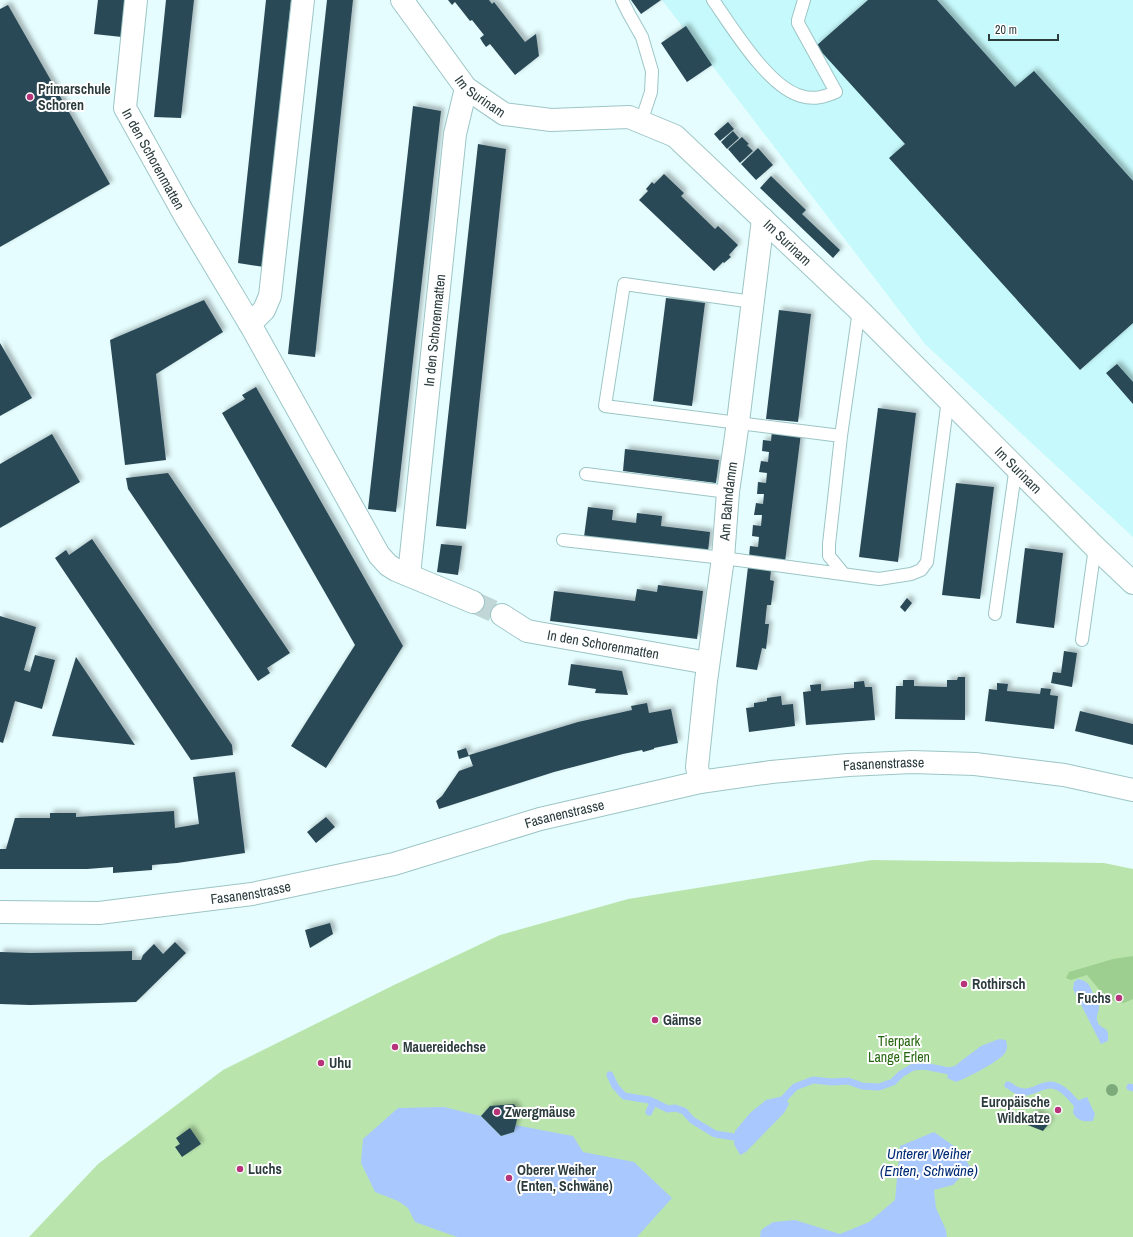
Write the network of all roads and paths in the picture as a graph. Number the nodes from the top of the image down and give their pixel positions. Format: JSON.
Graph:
{"nodes":[{"id":1,"x":136,"y":0,"type":"edge"},
{"id":2,"x":303,"y":0,"type":"edge"},
{"id":3,"x":402,"y":0,"type":"edge"},
{"id":4,"x":622,"y":0,"type":"edge"},
{"id":5,"x":713,"y":0,"type":"edge"},
{"id":6,"x":804,"y":0,"type":"edge"},
{"id":7,"x":466,"y":88,"type":"junction"},
{"id":8,"x":641,"y":122,"type":"junction"},
{"id":9,"x":763,"y":219,"type":"junction"},
{"id":10,"x":753,"y":302,"type":"junction"},
{"id":11,"x":859,"y":310,"type":"junction"},
{"id":12,"x":250,"y":324,"type":"junction"},
{"id":13,"x":948,"y":399,"type":"junction"},
{"id":14,"x":738,"y":422,"type":"junction"},
{"id":15,"x":842,"y":436,"type":"junction"},
{"id":16,"x":1016,"y":466,"type":"junction"},
{"id":17,"x":586,"y":474,"type":"dead end"},
{"id":18,"x":728,"y":492,"type":"junction"},
{"id":19,"x":563,"y":540,"type":"dead end"},
{"id":20,"x":1096,"y":547,"type":"junction"},
{"id":21,"x":723,"y":558,"type":"junction"},
{"id":22,"x":843,"y":573,"type":"junction"},
{"id":23,"x":409,"y":575,"type":"junction"},
{"id":24,"x":1133,"y":583,"type":"edge"},
{"id":25,"x":474,"y":602,"type":"tunnel mouth"},
{"id":26,"x":995,"y":614,"type":"dead end"},
{"id":27,"x":502,"y":615,"type":"tunnel mouth"},
{"id":28,"x":1082,"y":640,"type":"dead end"},
{"id":29,"x":708,"y":663,"type":"junction"},
{"id":30,"x":700,"y":782,"type":"junction"},
{"id":31,"x":1133,"y":790,"type":"edge"},
{"id":32,"x":0,"y":912,"type":"edge"}],
"edges":[{"from":1,"to":12,"type":"street","name":"In den Schorenmatten"},
{"from":2,"to":12,"type":"street"},
{"from":3,"to":7,"type":"street","name":"Im Surinam"},
{"from":4,"to":8,"type":"lane"},
{"from":5,"to":6,"type":"lane"},
{"from":7,"to":8,"type":"street","name":"Im Surinam"},
{"from":7,"to":23,"type":"street","name":"In den Schorenmatten"},
{"from":8,"to":9,"type":"street","name":"Im Surinam"},
{"from":9,"to":10,"type":"street","name":"Am Bahndamm"},
{"from":9,"to":11,"type":"street","name":"Im Surinam"},
{"from":10,"to":14,"type":"street","name":"Am Bahndamm"},
{"from":10,"to":14,"type":"lane"},
{"from":11,"to":13,"type":"street","name":"Im Surinam"},
{"from":11,"to":15,"type":"lane"},
{"from":12,"to":23,"type":"street","name":"In den Schorenmatten"},
{"from":13,"to":16,"type":"street","name":"Im Surinam"},
{"from":13,"to":22,"type":"lane"},
{"from":14,"to":15,"type":"lane"},
{"from":14,"to":18,"type":"street","name":"Am Bahndamm"},
{"from":15,"to":22,"type":"lane"},
{"from":16,"to":20,"type":"street","name":"Im Surinam"},
{"from":16,"to":26,"type":"lane"},
{"from":17,"to":18,"type":"lane"},
{"from":18,"to":21,"type":"street","name":"Am Bahndamm"},
{"from":19,"to":21,"type":"lane"},
{"from":20,"to":24,"type":"street","name":"Im Surinam"},
{"from":20,"to":28,"type":"lane"},
{"from":21,"to":22,"type":"lane"},
{"from":21,"to":29,"type":"street","name":"Am Bahndamm"},
{"from":23,"to":25,"type":"street","name":"In den Schorenmatten"},
{"from":27,"to":29,"type":"street","name":"In den Schorenmatten"},
{"from":29,"to":30,"type":"street","name":"Am Bahndamm"},
{"from":30,"to":31,"type":"street","name":"Fasanenstrasse"},
{"from":30,"to":32,"type":"street","name":"Fasanenstrasse"}]}
